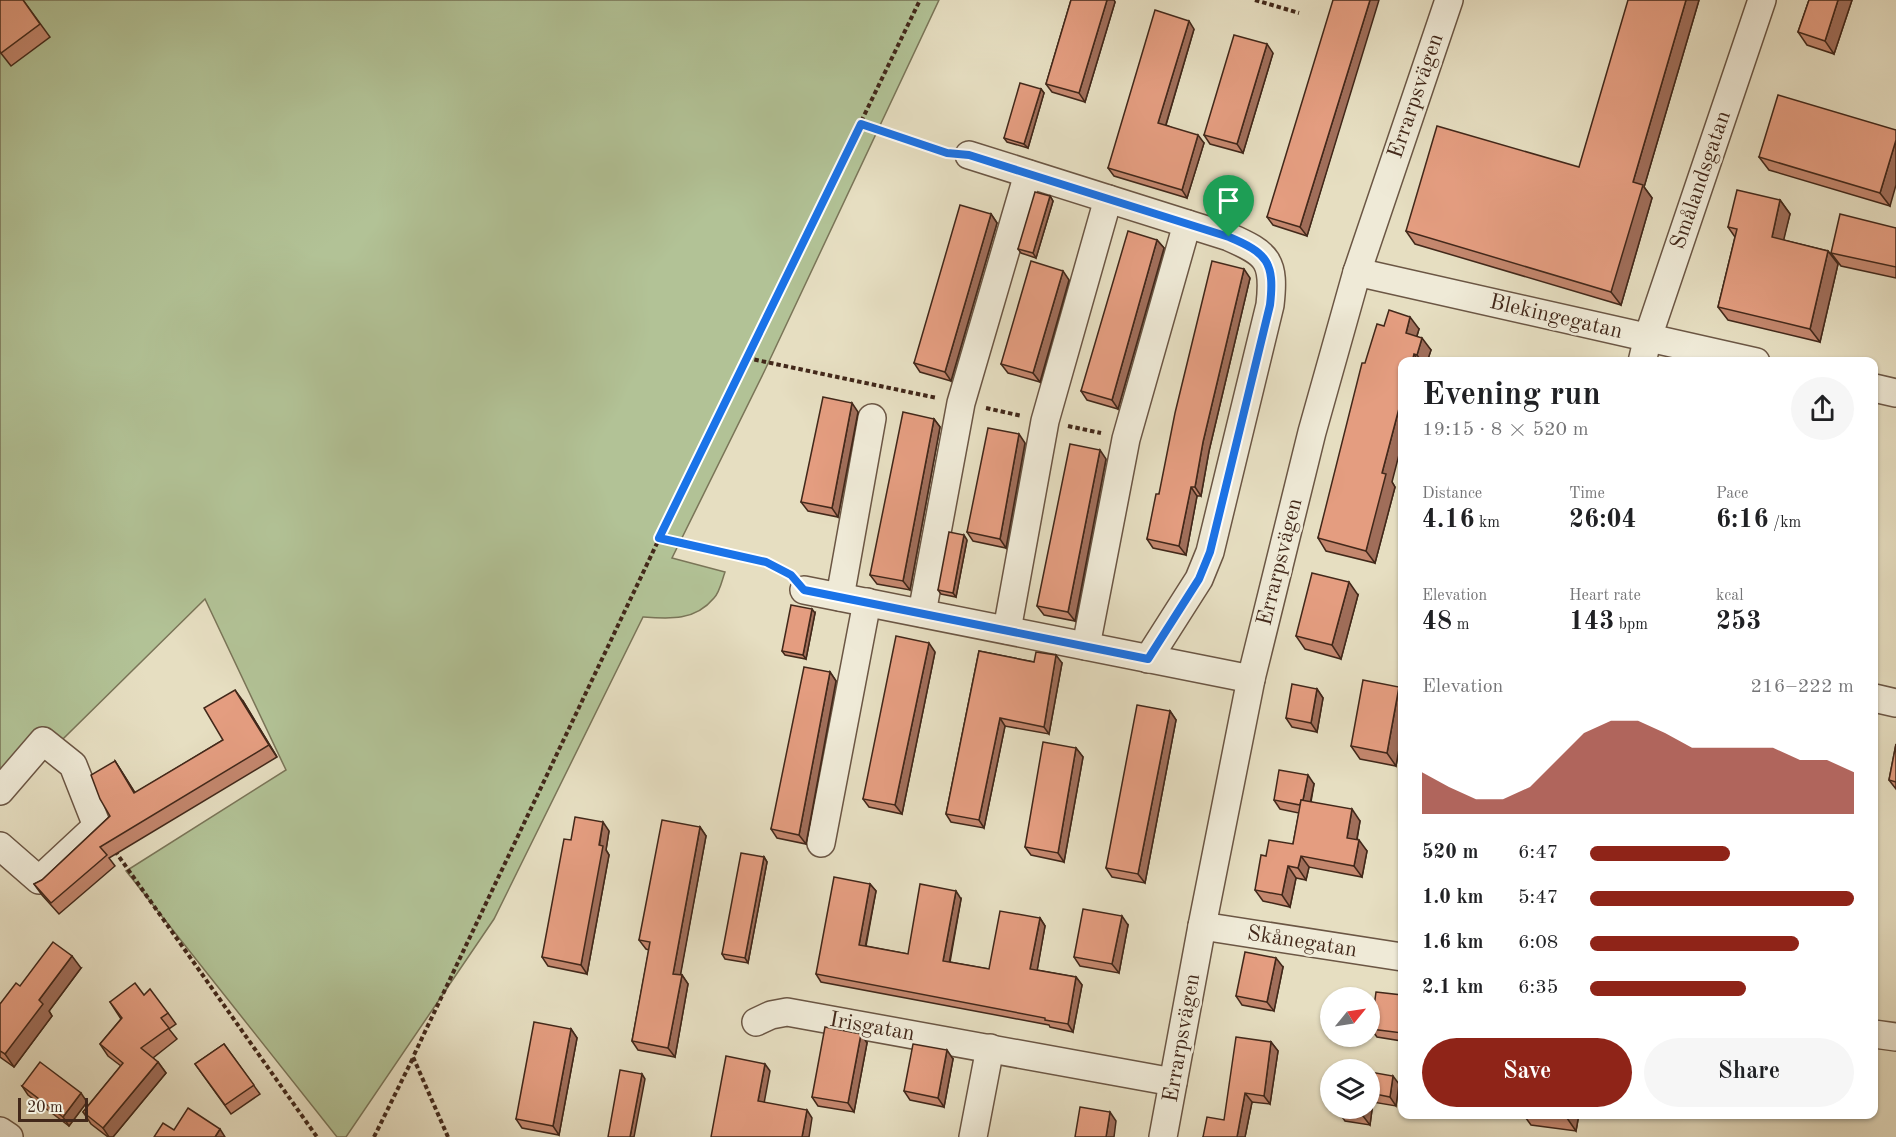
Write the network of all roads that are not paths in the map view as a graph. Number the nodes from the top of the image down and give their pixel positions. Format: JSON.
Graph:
{"nodes":[{"id":1,"x":1449,"y":0,"type":"edge"},
{"id":2,"x":1761,"y":0,"type":"edge"},
{"id":3,"x":969,"y":155,"type":"road end"},
{"id":4,"x":1028,"y":174,"type":"junction"},
{"id":5,"x":1108,"y":199,"type":"junction"},
{"id":6,"x":1187,"y":224,"type":"junction"},
{"id":7,"x":1357,"y":272,"type":"junction"},
{"id":8,"x":1645,"y":349,"type":"edge"},
{"id":9,"x":1713,"y":357,"type":"edge"},
{"id":10,"x":1878,"y":389,"type":"edge"},
{"id":11,"x":1896,"y":393,"type":"edge"},
{"id":12,"x":872,"y":418,"type":"dead end"},
{"id":13,"x":804,"y":590,"type":"road end"},
{"id":14,"x":840,"y":597,"type":"junction"},
{"id":15,"x":867,"y":602,"type":"junction"},
{"id":16,"x":922,"y":613,"type":"junction"},
{"id":17,"x":1006,"y":630,"type":"junction"},
{"id":18,"x":1086,"y":646,"type":"junction"},
{"id":19,"x":1148,"y":659,"type":"junction"},
{"id":20,"x":1251,"y":679,"type":"junction"},
{"id":21,"x":1878,"y":699,"type":"edge"},
{"id":22,"x":1896,"y":703,"type":"edge"},
{"id":23,"x":0,"y":791,"type":"edge"},
{"id":24,"x":821,"y":843,"type":"dead end"},
{"id":25,"x":0,"y":846,"type":"edge"},
{"id":26,"x":1202,"y":926,"type":"junction"},
{"id":27,"x":1398,"y":956,"type":"edge"},
{"id":28,"x":756,"y":1022,"type":"dead end"},
{"id":29,"x":1878,"y":1035,"type":"edge"},
{"id":30,"x":1896,"y":1037,"type":"edge"},
{"id":31,"x":990,"y":1048,"type":"junction"},
{"id":32,"x":1173,"y":1082,"type":"junction"},
{"id":33,"x":0,"y":1131,"type":"edge"},
{"id":34,"x":9,"y":1137,"type":"edge"},
{"id":35,"x":974,"y":1137,"type":"edge"},
{"id":36,"x":1163,"y":1137,"type":"edge"}],
"edges":[{"from":1,"to":7,"type":"street","name":"Errarpsvägen"},
{"from":2,"to":8,"type":"street","name":"Smålandsgatan"},
{"from":3,"to":4,"type":"street"},
{"from":4,"to":5,"type":"street"},
{"from":4,"to":16,"type":"street"},
{"from":5,"to":6,"type":"street"},
{"from":5,"to":17,"type":"street"},
{"from":6,"to":18,"type":"street"},
{"from":6,"to":19,"type":"street"},
{"from":7,"to":8,"type":"street","name":"Blekingegatan"},
{"from":7,"to":20,"type":"street","name":"Errarpsvägen"},
{"from":8,"to":9,"type":"street","name":"Blekingegatan"},
{"from":10,"to":11,"type":"street"},
{"from":12,"to":14,"type":"street"},
{"from":13,"to":14,"type":"street"},
{"from":14,"to":15,"type":"street"},
{"from":15,"to":16,"type":"street"},
{"from":15,"to":24,"type":"street"},
{"from":16,"to":17,"type":"street"},
{"from":17,"to":18,"type":"street"},
{"from":18,"to":19,"type":"street"},
{"from":19,"to":20,"type":"street"},
{"from":20,"to":26,"type":"street","name":"Errarpsvägen"},
{"from":21,"to":22,"type":"street"},
{"from":23,"to":25,"type":"street"},
{"from":26,"to":27,"type":"street","name":"Skånegatan"},
{"from":26,"to":32,"type":"street","name":"Errarpsvägen"},
{"from":28,"to":31,"type":"street","name":"Irisgatan"},
{"from":29,"to":30,"type":"street"},
{"from":31,"to":32,"type":"street","name":"Irisgatan"},
{"from":31,"to":35,"type":"street"},
{"from":32,"to":36,"type":"street","name":"Errarpsvägen"},
{"from":33,"to":34,"type":"street"}]}
